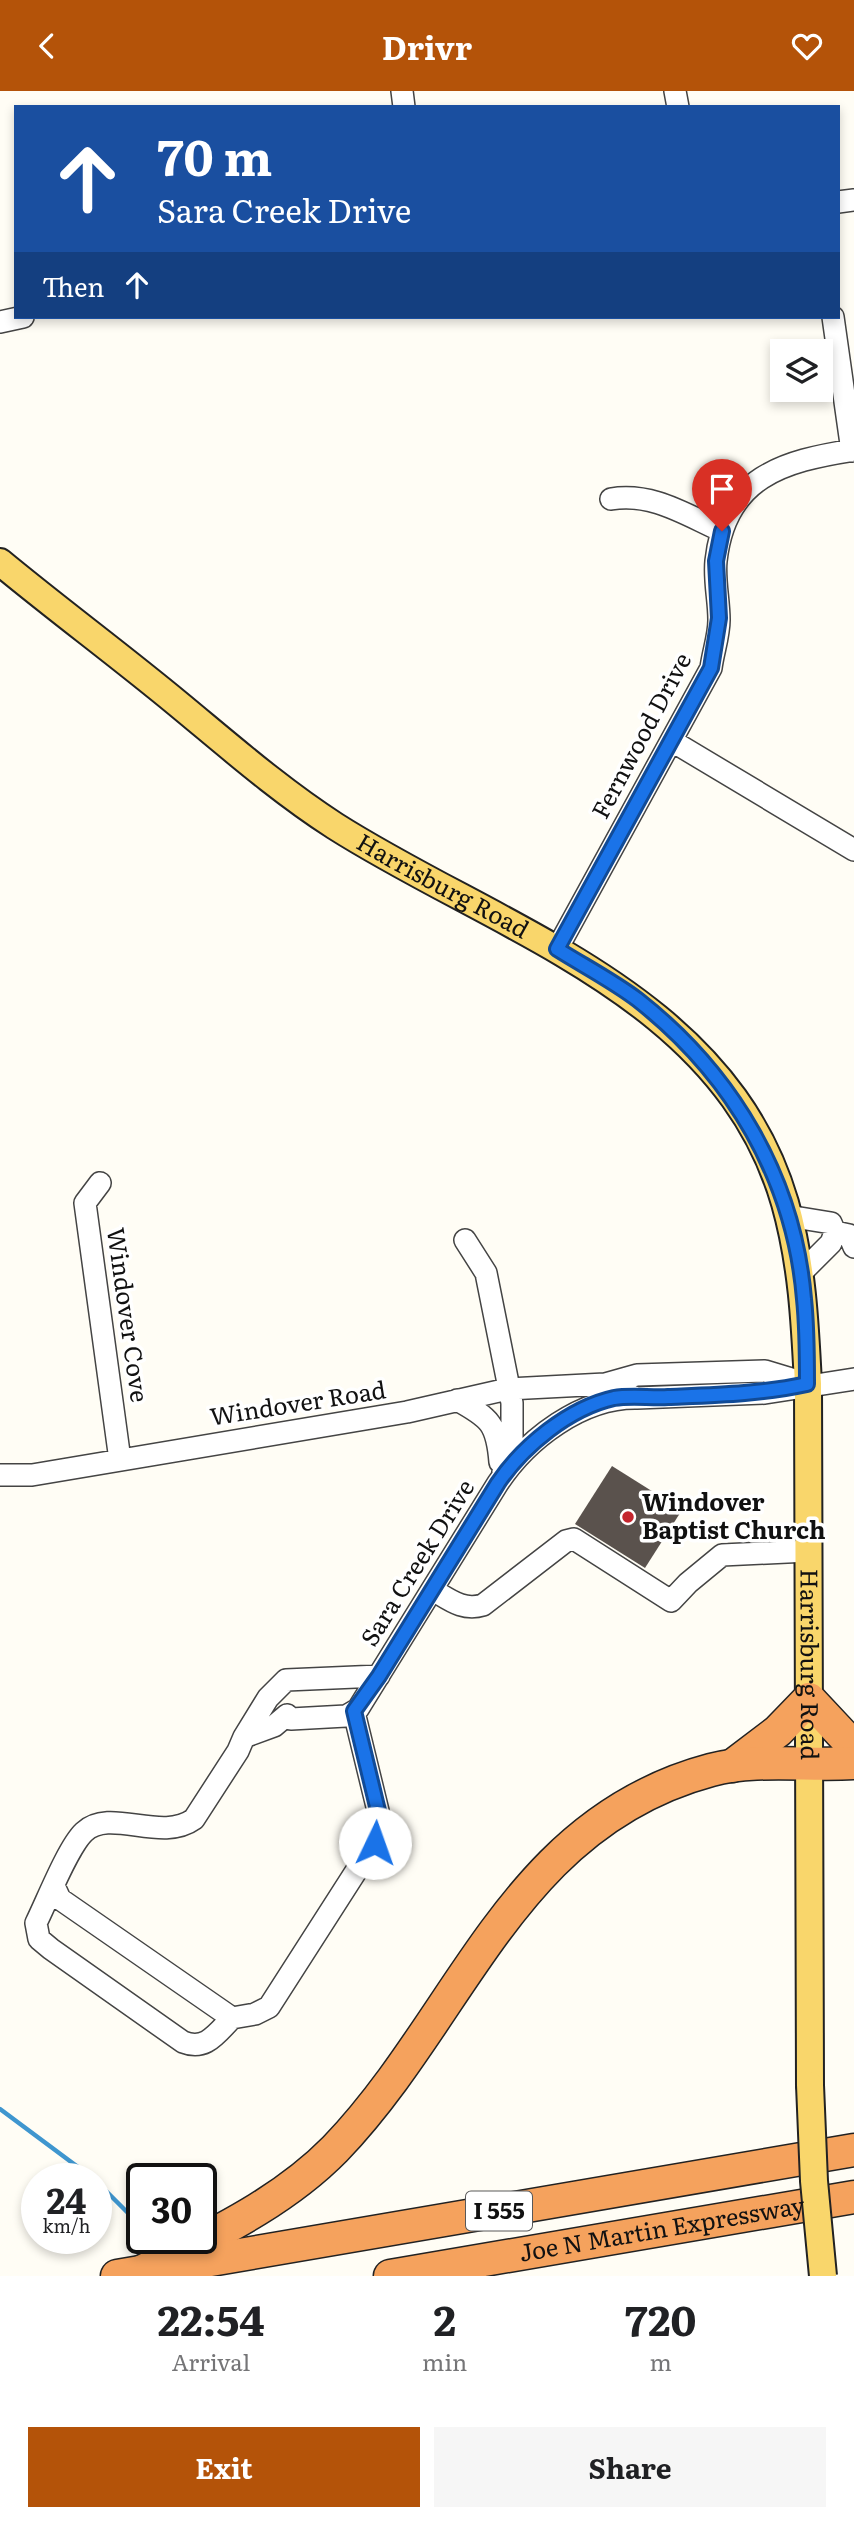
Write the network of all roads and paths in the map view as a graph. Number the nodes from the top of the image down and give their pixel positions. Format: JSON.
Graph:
{"nodes":[{"id":1,"x":833,"y":319,"type":"edge"},
{"id":2,"x":853,"y":451,"type":"edge"},
{"id":3,"x":611,"y":499,"type":"dead end"},
{"id":4,"x":722,"y":531,"type":"junction"},
{"id":5,"x":0,"y":562,"type":"edge"},
{"id":6,"x":672,"y":741,"type":"junction"},
{"id":7,"x":854,"y":850,"type":"edge"},
{"id":8,"x":557,"y":949,"type":"junction"},
{"id":9,"x":100,"y":1183,"type":"dead end"},
{"id":10,"x":788,"y":1216,"type":"junction"},
{"id":11,"x":835,"y":1232,"type":"junction"},
{"id":12,"x":465,"y":1240,"type":"dead end"},
{"id":13,"x":854,"y":1247,"type":"edge"},
{"id":14,"x":800,"y":1274,"type":"junction"},
{"id":15,"x":854,"y":1378,"type":"edge"},
{"id":16,"x":605,"y":1384,"type":"junction"},
{"id":17,"x":807,"y":1384,"type":"junction"},
{"id":18,"x":508,"y":1389,"type":"junction"},
{"id":19,"x":637,"y":1398,"type":"junction"},
{"id":20,"x":457,"y":1400,"type":"junction"},
{"id":21,"x":120,"y":1460,"type":"junction"},
{"id":22,"x":0,"y":1475,"type":"edge"},
{"id":23,"x":502,"y":1478,"type":"junction"},
{"id":24,"x":808,"y":1551,"type":"junction"},
{"id":25,"x":433,"y":1590,"type":"junction"},
{"id":26,"x":379,"y":1676,"type":"junction"},
{"id":27,"x":275,"y":1691,"type":"junction"},
{"id":28,"x":809,"y":1699,"type":"junction"},
{"id":29,"x":354,"y":1711,"type":"junction"},
{"id":30,"x":287,"y":1715,"type":"junction"},
{"id":31,"x":244,"y":1737,"type":"junction"},
{"id":32,"x":854,"y":1747,"type":"edge"},
{"id":33,"x":854,"y":1763,"type":"edge"},
{"id":34,"x":810,"y":1765,"type":"junction"},
{"id":35,"x":732,"y":1766,"type":"junction"},
{"id":36,"x":54,"y":1886,"type":"junction"},
{"id":37,"x":232,"y":2018,"type":"junction"},
{"id":38,"x":854,"y":2150,"type":"edge"},
{"id":39,"x":854,"y":2197,"type":"edge"},
{"id":40,"x":130,"y":2274,"type":"edge"},
{"id":41,"x":390,"y":2276,"type":"edge"},
{"id":42,"x":823,"y":2276,"type":"edge"}],
"edges":[{"from":1,"to":2,"type":"street"},
{"from":2,"to":4,"type":"street","name":"Fernwood Drive"},
{"from":3,"to":4,"type":"street"},
{"from":4,"to":6,"type":"street","name":"Fernwood Drive"},
{"from":5,"to":8,"type":"main road","name":"Harrisburg Road"},
{"from":6,"to":7,"type":"street"},
{"from":6,"to":8,"type":"street","name":"Fernwood Drive"},
{"from":8,"to":10,"type":"main road","name":"Harrisburg Road"},
{"from":9,"to":21,"type":"street","name":"Windover Cove"},
{"from":10,"to":11,"type":"street"},
{"from":10,"to":14,"type":"main road","name":"Harrisburg Road"},
{"from":11,"to":13,"type":"street"},
{"from":11,"to":14,"type":"street"},
{"from":12,"to":18,"type":"street","name":"Sara Creek Drive"},
{"from":14,"to":17,"type":"main road","name":"Harrisburg Road"},
{"from":15,"to":17,"type":"street","name":"Windover Road"},
{"from":16,"to":17,"type":"street","name":"Windover Road"},
{"from":16,"to":18,"type":"street","name":"Windover Road"},
{"from":16,"to":19,"type":"street","name":"Windover Road"},
{"from":17,"to":19,"type":"street","name":"Windover Road"},
{"from":17,"to":24,"type":"main road","name":"Harrisburg Road"},
{"from":18,"to":20,"type":"street","name":"Windover Road"},
{"from":18,"to":23,"type":"street","name":"Sara Creek Drive"},
{"from":19,"to":23,"type":"street","name":"Sara Creek Drive"},
{"from":20,"to":21,"type":"street","name":"Windover Road"},
{"from":20,"to":23,"type":"street","name":"Sara Creek Drive"},
{"from":21,"to":22,"type":"street","name":"Windover Road"},
{"from":23,"to":25,"type":"street","name":"Sara Creek Drive"},
{"from":24,"to":25,"type":"street"},
{"from":24,"to":28,"type":"main road","name":"Harrisburg Road"},
{"from":25,"to":26,"type":"street","name":"Sara Creek Drive"},
{"from":26,"to":27,"type":"street"},
{"from":26,"to":29,"type":"street","name":"Sara Creek Drive"},
{"from":27,"to":30,"type":"street"},
{"from":27,"to":31,"type":"street"},
{"from":28,"to":32,"type":"highway"},
{"from":28,"to":34,"type":"main road","name":"Harrisburg Road"},
{"from":28,"to":35,"type":"highway"},
{"from":29,"to":30,"type":"street"},
{"from":29,"to":37,"type":"street"},
{"from":30,"to":31,"type":"street"},
{"from":31,"to":36,"type":"street"},
{"from":33,"to":34,"type":"highway"},
{"from":34,"to":35,"type":"highway"},
{"from":34,"to":42,"type":"main road","name":"Harrisburg Road","bridge":true},
{"from":35,"to":40,"type":"highway"},
{"from":36,"to":37,"type":"street"},
{"from":36,"to":37,"type":"street"},
{"from":38,"to":40,"type":"highway","name":"Joe N Martin Expressway","number":"I 555"},
{"from":39,"to":41,"type":"highway","name":"Joe N Martin Expressway","number":"I 555"}]}
